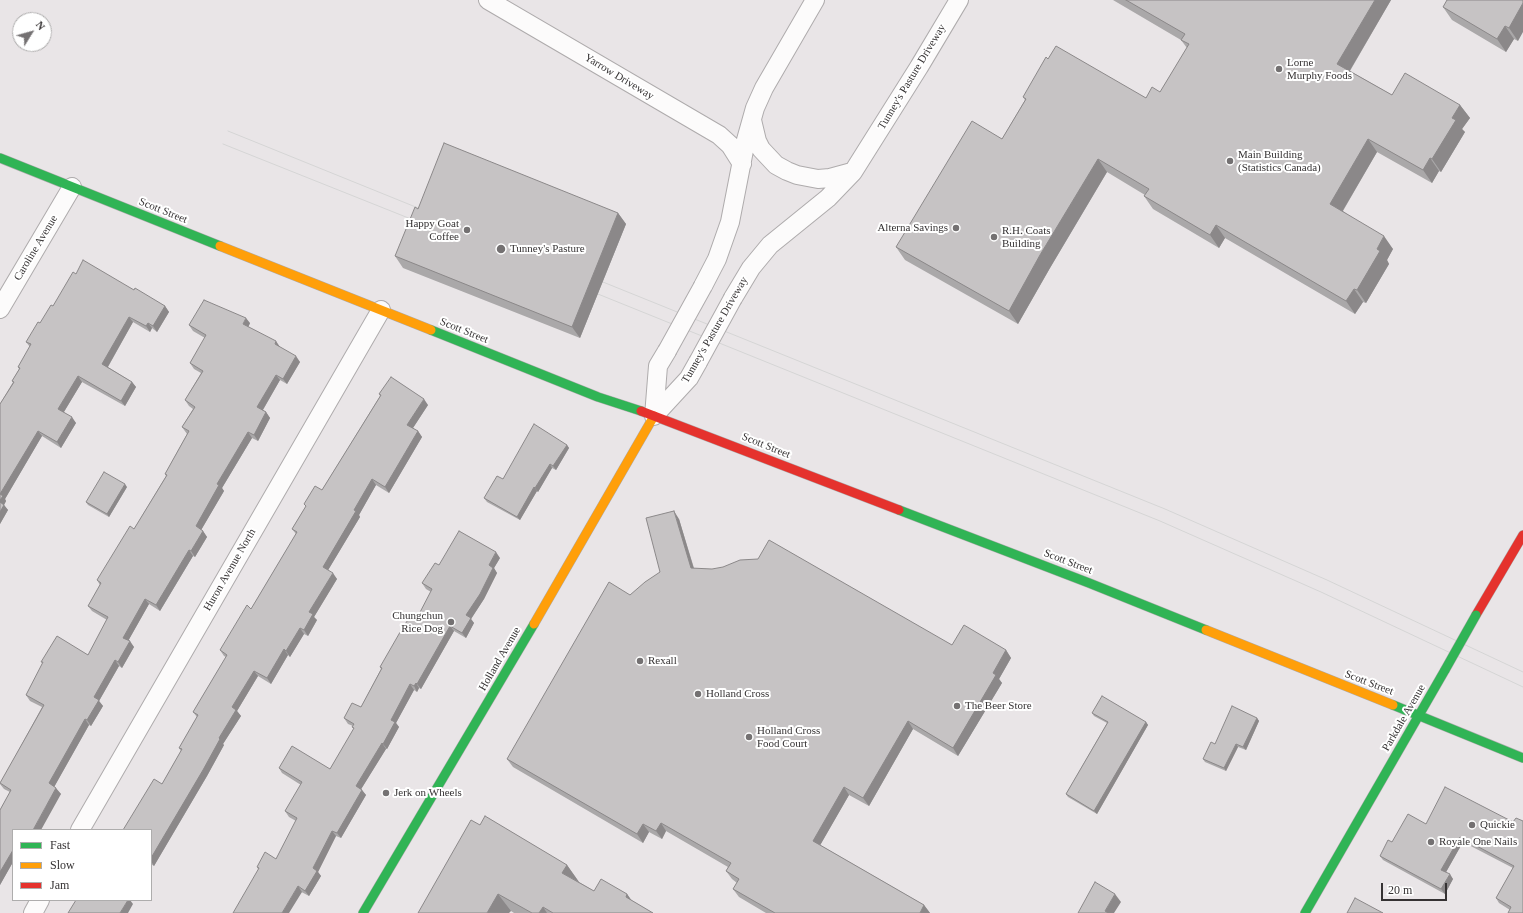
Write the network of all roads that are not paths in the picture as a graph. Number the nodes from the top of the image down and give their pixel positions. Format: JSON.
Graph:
{"nodes":[{"id":1,"x":488,"y":0,"type":"edge"},
{"id":2,"x":815,"y":0,"type":"edge"},
{"id":3,"x":959,"y":0,"type":"edge"},
{"id":4,"x":752,"y":119,"type":"junction"},
{"id":5,"x":0,"y":158,"type":"edge"},
{"id":6,"x":742,"y":164,"type":"junction"},
{"id":7,"x":853,"y":172,"type":"junction"},
{"id":8,"x":72,"y":187,"type":"junction"},
{"id":9,"x":0,"y":309,"type":"edge"},
{"id":10,"x":381,"y":310,"type":"junction"},
{"id":11,"x":654,"y":416,"type":"junction"},
{"id":12,"x":1523,"y":535,"type":"edge"},
{"id":13,"x":1419,"y":715,"type":"junction"},
{"id":14,"x":1523,"y":758,"type":"edge"},
{"id":15,"x":81,"y":829,"type":"edge"},
{"id":16,"x":39,"y":901,"type":"edge"},
{"id":17,"x":33,"y":913,"type":"edge"},
{"id":18,"x":363,"y":913,"type":"edge"},
{"id":19,"x":1304,"y":913,"type":"edge"}],
"edges":[{"from":1,"to":6,"type":"street","name":"Yarrow Driveway"},
{"from":2,"to":4,"type":"street"},
{"from":3,"to":7,"type":"street","name":"Tunney's Pasture Driveway"},
{"from":4,"to":6,"type":"street"},
{"from":4,"to":7,"type":"street"},
{"from":5,"to":8,"type":"main road","name":"Scott Street"},
{"from":6,"to":11,"type":"street","bridge":true},
{"from":7,"to":11,"type":"street","name":"Tunney's Pasture Driveway","bridge":true},
{"from":8,"to":9,"type":"street","name":"Caroline Avenue"},
{"from":8,"to":10,"type":"main road","name":"Scott Street"},
{"from":10,"to":11,"type":"main road","name":"Scott Street"},
{"from":10,"to":15,"type":"street","name":"Huron Avenue North"},
{"from":11,"to":13,"type":"main road","name":"Scott Street"},
{"from":11,"to":18,"type":"main road","name":"Holland Avenue"},
{"from":12,"to":13,"type":"main road","name":"Parkdale Avenue","bridge":true},
{"from":13,"to":14,"type":"main road","name":"Scott Street"},
{"from":13,"to":19,"type":"main road","name":"Parkdale Avenue"},
{"from":16,"to":17,"type":"street"}]}
